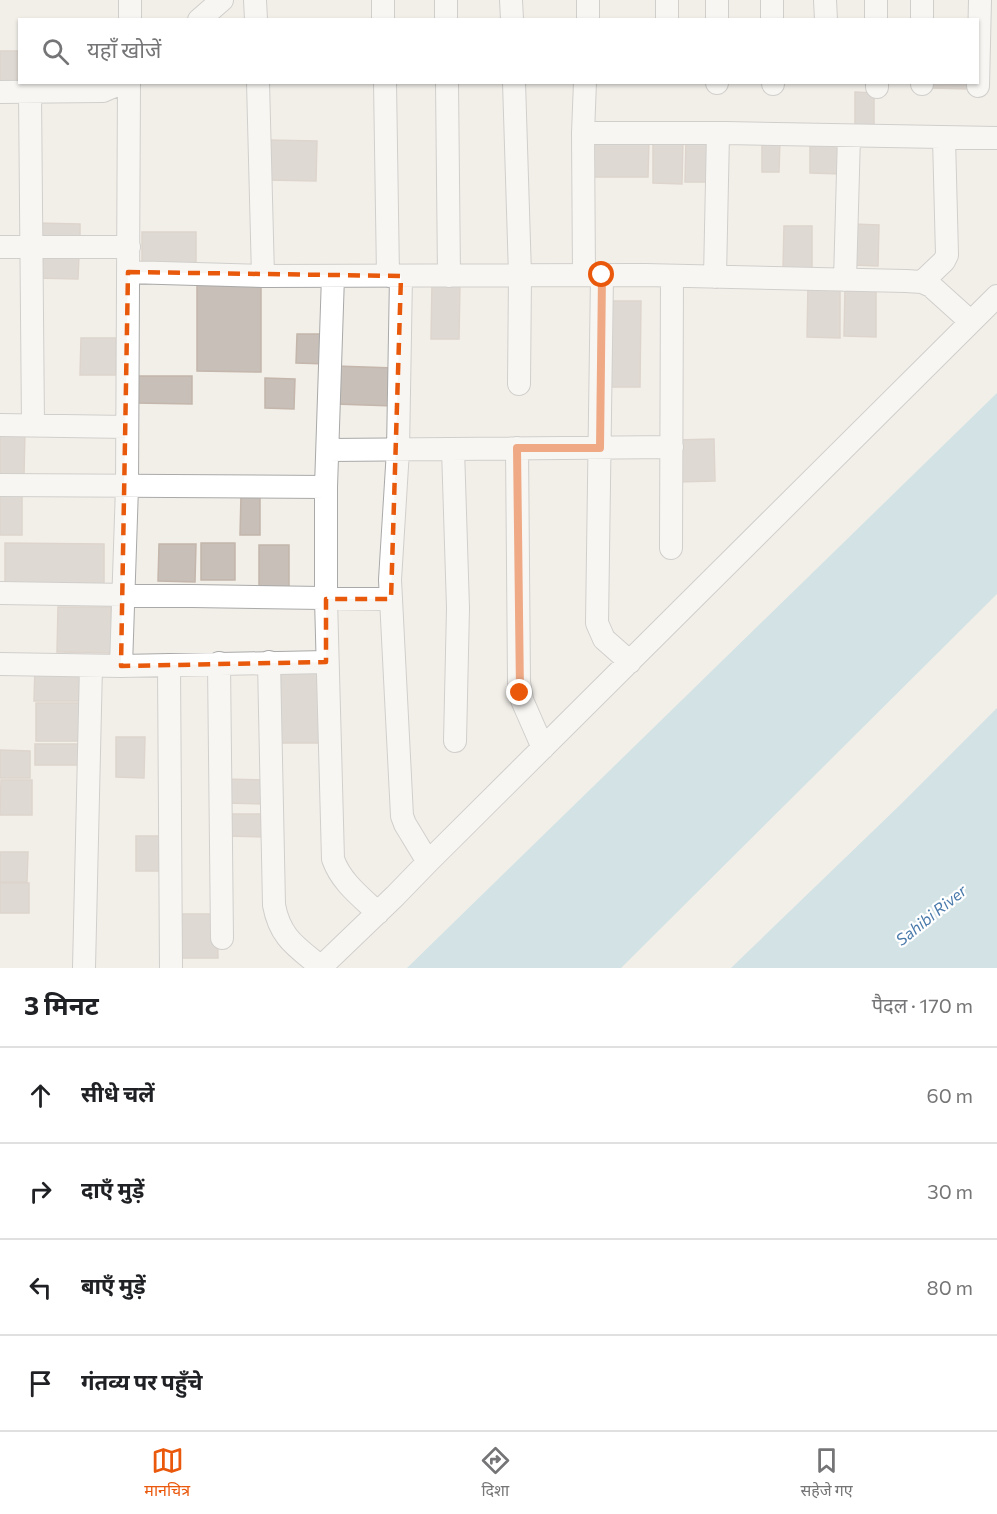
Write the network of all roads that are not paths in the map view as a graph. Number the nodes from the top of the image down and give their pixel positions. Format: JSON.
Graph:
{"nodes":[{"id":1,"x":130,"y":0,"type":"edge"},
{"id":2,"x":222,"y":0,"type":"edge"},
{"id":3,"x":255,"y":0,"type":"edge"},
{"id":4,"x":383,"y":0,"type":"edge"},
{"id":5,"x":446,"y":0,"type":"edge"},
{"id":6,"x":511,"y":0,"type":"edge"},
{"id":7,"x":588,"y":0,"type":"edge"},
{"id":8,"x":667,"y":0,"type":"edge"},
{"id":9,"x":717,"y":0,"type":"edge"},
{"id":10,"x":772,"y":0,"type":"edge"},
{"id":11,"x":825,"y":0,"type":"edge"},
{"id":12,"x":876,"y":0,"type":"edge"},
{"id":13,"x":922,"y":0,"type":"edge"},
{"id":14,"x":980,"y":0,"type":"edge"},
{"id":15,"x":130,"y":18,"type":"edge"},
{"id":16,"x":201,"y":18,"type":"edge"},
{"id":17,"x":256,"y":18,"type":"edge"},
{"id":18,"x":383,"y":18,"type":"edge"},
{"id":19,"x":446,"y":18,"type":"edge"},
{"id":20,"x":512,"y":18,"type":"edge"},
{"id":21,"x":588,"y":18,"type":"edge"},
{"id":22,"x":667,"y":18,"type":"edge"},
{"id":23,"x":717,"y":18,"type":"edge"},
{"id":24,"x":772,"y":18,"type":"edge"},
{"id":25,"x":826,"y":18,"type":"edge"},
{"id":26,"x":876,"y":18,"type":"edge"},
{"id":27,"x":922,"y":18,"type":"edge"},
{"id":28,"x":979,"y":43,"type":"edge"},
{"id":29,"x":119,"y":84,"type":"edge"},
{"id":30,"x":129,"y":84,"type":"edge"},
{"id":31,"x":258,"y":84,"type":"edge"},
{"id":32,"x":384,"y":84,"type":"edge"},
{"id":33,"x":447,"y":84,"type":"edge"},
{"id":34,"x":514,"y":84,"type":"edge"},
{"id":35,"x":585,"y":84,"type":"edge"},
{"id":36,"x":0,"y":92,"type":"edge"},
{"id":37,"x":30,"y":92,"type":"junction"},
{"id":38,"x":583,"y":133,"type":"junction"},
{"id":39,"x":718,"y":133,"type":"junction"},
{"id":40,"x":849,"y":136,"type":"junction"},
{"id":41,"x":944,"y":138,"type":"junction"},
{"id":42,"x":997,"y":138,"type":"edge"},
{"id":43,"x":0,"y":247,"type":"edge"},
{"id":44,"x":32,"y":247,"type":"junction"},
{"id":45,"x":129,"y":247,"type":"junction"},
{"id":46,"x":128,"y":272,"type":"junction"},
{"id":47,"x":520,"y":275,"type":"junction"},
{"id":48,"x":593,"y":275,"type":"junction"},
{"id":49,"x":263,"y":276,"type":"junction"},
{"id":50,"x":333,"y":276,"type":"junction"},
{"id":51,"x":394,"y":276,"type":"junction"},
{"id":52,"x":449,"y":276,"type":"junction"},
{"id":53,"x":672,"y":276,"type":"junction"},
{"id":54,"x":715,"y":277,"type":"junction"},
{"id":55,"x":845,"y":280,"type":"junction"},
{"id":56,"x":922,"y":282,"type":"junction"},
{"id":57,"x":997,"y":296,"type":"edge"},
{"id":58,"x":971,"y":322,"type":"junction"},
{"id":59,"x":519,"y":384,"type":"dead end"},
{"id":60,"x":0,"y":425,"type":"edge"},
{"id":61,"x":33,"y":425,"type":"junction"},
{"id":62,"x":127,"y":427,"type":"junction"},
{"id":63,"x":672,"y":447,"type":"junction"},
{"id":64,"x":517,"y":448,"type":"junction"},
{"id":65,"x":600,"y":448,"type":"junction"},
{"id":66,"x":453,"y":449,"type":"junction"},
{"id":67,"x":328,"y":450,"type":"junction"},
{"id":68,"x":398,"y":450,"type":"junction"},
{"id":69,"x":0,"y":485,"type":"edge"},
{"id":70,"x":127,"y":487,"type":"junction"},
{"id":71,"x":326,"y":487,"type":"junction"},
{"id":72,"x":671,"y":548,"type":"dead end"},
{"id":73,"x":0,"y":593,"type":"edge"},
{"id":74,"x":123,"y":596,"type":"junction"},
{"id":75,"x":326,"y":599,"type":"junction"},
{"id":76,"x":391,"y":600,"type":"junction"},
{"id":77,"x":269,"y":662,"type":"junction"},
{"id":78,"x":326,"y":662,"type":"junction"},
{"id":79,"x":630,"y":662,"type":"junction"},
{"id":80,"x":219,"y":663,"type":"junction"},
{"id":81,"x":0,"y":664,"type":"edge"},
{"id":82,"x":169,"y":665,"type":"junction"},
{"id":83,"x":91,"y":666,"type":"junction"},
{"id":84,"x":121,"y":666,"type":"junction"},
{"id":85,"x":455,"y":741,"type":"dead end"},
{"id":86,"x":543,"y":748,"type":"junction"},
{"id":87,"x":428,"y":862,"type":"junction"},
{"id":88,"x":378,"y":913,"type":"junction"},
{"id":89,"x":222,"y":938,"type":"dead end"},
{"id":90,"x":84,"y":968,"type":"edge"},
{"id":91,"x":171,"y":968,"type":"edge"},
{"id":92,"x":320,"y":968,"type":"edge"}],
"edges":[{"from":1,"to":15,"type":"street"},
{"from":2,"to":16,"type":"street"},
{"from":3,"to":17,"type":"street"},
{"from":4,"to":18,"type":"street"},
{"from":5,"to":19,"type":"street"},
{"from":6,"to":20,"type":"street"},
{"from":7,"to":21,"type":"street"},
{"from":8,"to":22,"type":"street"},
{"from":9,"to":23,"type":"street"},
{"from":10,"to":24,"type":"street"},
{"from":11,"to":25,"type":"street"},
{"from":12,"to":26,"type":"street"},
{"from":13,"to":27,"type":"street"},
{"from":14,"to":28,"type":"street"},
{"from":29,"to":37,"type":"street"},
{"from":30,"to":45,"type":"street"},
{"from":31,"to":49,"type":"street"},
{"from":32,"to":51,"type":"street"},
{"from":33,"to":52,"type":"street"},
{"from":34,"to":47,"type":"street"},
{"from":35,"to":38,"type":"street"},
{"from":36,"to":37,"type":"street"},
{"from":37,"to":44,"type":"street"},
{"from":38,"to":39,"type":"street"},
{"from":38,"to":48,"type":"street"},
{"from":39,"to":40,"type":"street"},
{"from":39,"to":54,"type":"street"},
{"from":40,"to":41,"type":"street"},
{"from":40,"to":55,"type":"street"},
{"from":41,"to":42,"type":"street"},
{"from":41,"to":56,"type":"street"},
{"from":43,"to":44,"type":"street"},
{"from":44,"to":45,"type":"street"},
{"from":44,"to":61,"type":"street"},
{"from":45,"to":46,"type":"street"},
{"from":46,"to":49,"type":"street"},
{"from":46,"to":62,"type":"street"},
{"from":47,"to":48,"type":"street"},
{"from":47,"to":52,"type":"street"},
{"from":47,"to":59,"type":"street"},
{"from":48,"to":53,"type":"street"},
{"from":48,"to":65,"type":"street"},
{"from":49,"to":50,"type":"street"},
{"from":50,"to":51,"type":"street"},
{"from":50,"to":67,"type":"street"},
{"from":51,"to":52,"type":"street"},
{"from":51,"to":68,"type":"street"},
{"from":53,"to":54,"type":"street"},
{"from":53,"to":63,"type":"street"},
{"from":54,"to":55,"type":"street"},
{"from":55,"to":56,"type":"street"},
{"from":56,"to":58,"type":"street"},
{"from":57,"to":58,"type":"street"},
{"from":58,"to":79,"type":"street"},
{"from":60,"to":61,"type":"street"},
{"from":61,"to":62,"type":"street"},
{"from":62,"to":70,"type":"street"},
{"from":63,"to":65,"type":"street"},
{"from":63,"to":72,"type":"street"},
{"from":64,"to":65,"type":"street"},
{"from":64,"to":66,"type":"street"},
{"from":64,"to":86,"type":"street"},
{"from":65,"to":79,"type":"street"},
{"from":66,"to":68,"type":"street"},
{"from":66,"to":85,"type":"street"},
{"from":67,"to":68,"type":"street"},
{"from":67,"to":71,"type":"street"},
{"from":68,"to":76,"type":"street"},
{"from":69,"to":70,"type":"street"},
{"from":70,"to":71,"type":"street"},
{"from":70,"to":74,"type":"street"},
{"from":71,"to":75,"type":"street"},
{"from":73,"to":74,"type":"street"},
{"from":74,"to":75,"type":"street"},
{"from":74,"to":84,"type":"street"},
{"from":75,"to":76,"type":"street"},
{"from":75,"to":78,"type":"street"},
{"from":76,"to":87,"type":"street"},
{"from":77,"to":78,"type":"street"},
{"from":77,"to":80,"type":"street"},
{"from":77,"to":92,"type":"street"},
{"from":78,"to":88,"type":"street"},
{"from":79,"to":86,"type":"street"},
{"from":80,"to":82,"type":"street"},
{"from":80,"to":89,"type":"street"},
{"from":81,"to":83,"type":"street"},
{"from":82,"to":84,"type":"street"},
{"from":82,"to":91,"type":"street"},
{"from":83,"to":84,"type":"street"},
{"from":83,"to":90,"type":"street"},
{"from":86,"to":87,"type":"street"},
{"from":87,"to":88,"type":"street"},
{"from":88,"to":92,"type":"street"}]}
